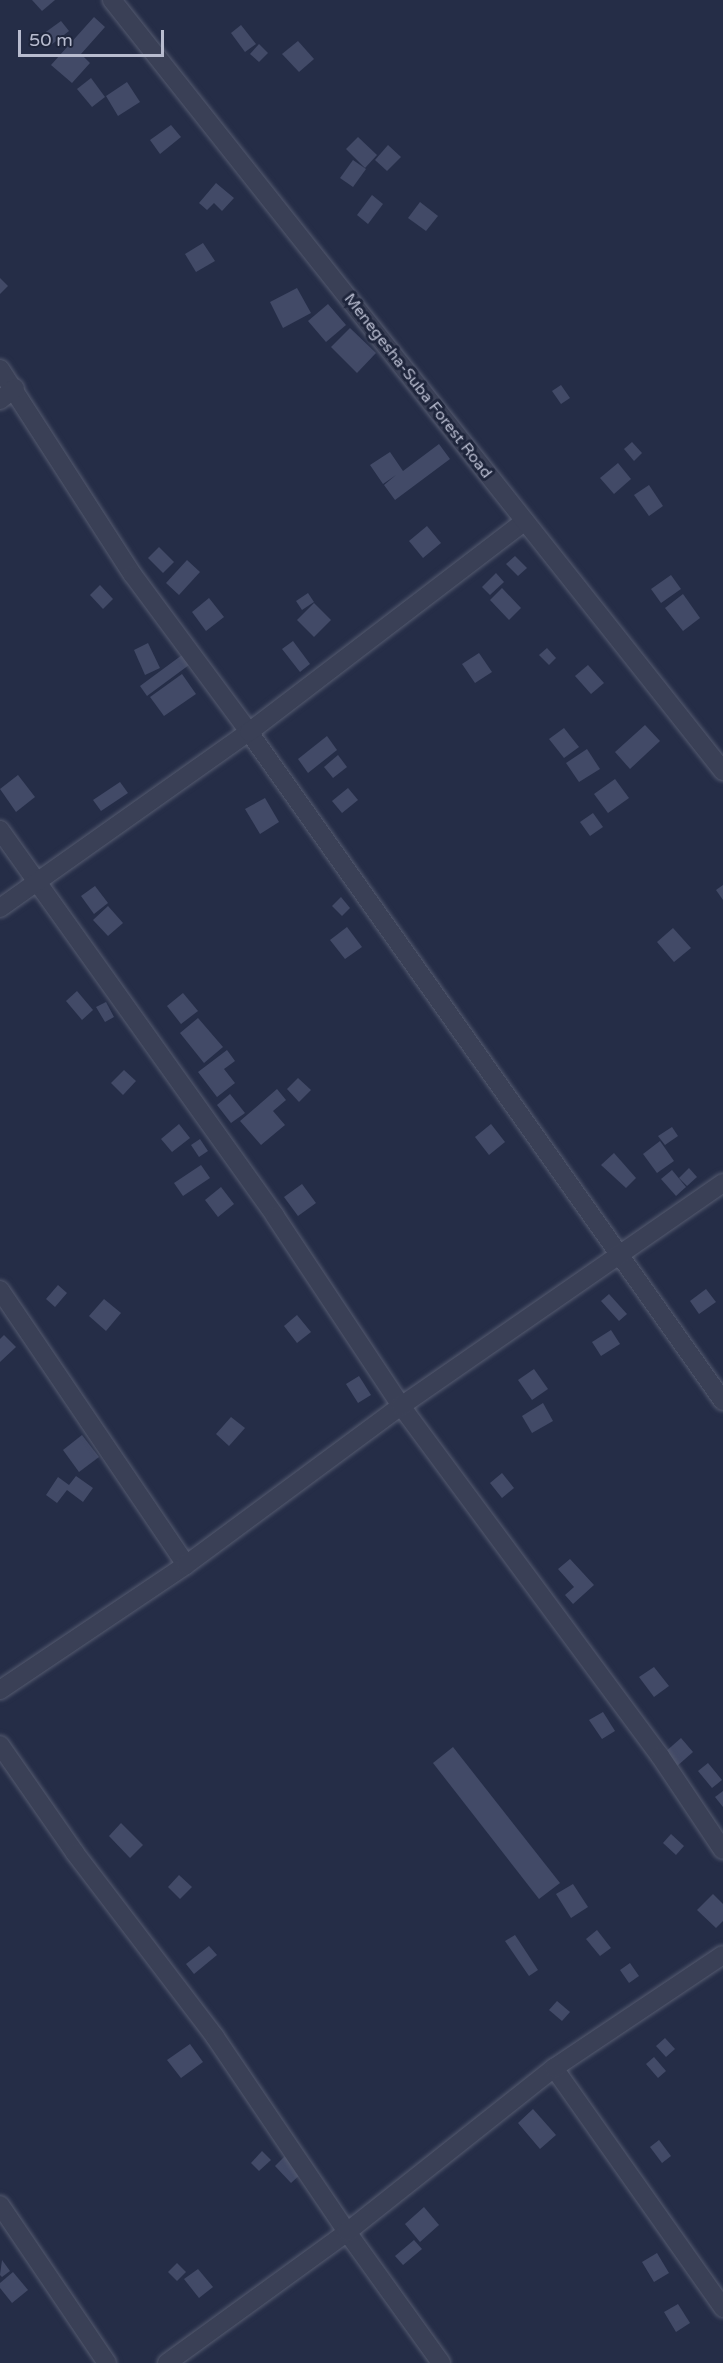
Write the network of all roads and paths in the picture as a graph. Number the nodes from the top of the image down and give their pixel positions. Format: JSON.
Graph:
{"nodes":[{"id":1,"x":112,"y":0,"type":"edge"},
{"id":2,"x":0,"y":369,"type":"edge"},
{"id":3,"x":15,"y":388,"type":"junction"},
{"id":4,"x":0,"y":400,"type":"edge"},
{"id":5,"x":525,"y":521,"type":"junction"},
{"id":6,"x":249,"y":732,"type":"junction"},
{"id":7,"x":723,"y":771,"type":"edge"},
{"id":8,"x":0,"y":830,"type":"edge"},
{"id":9,"x":36,"y":884,"type":"junction"},
{"id":10,"x":0,"y":908,"type":"edge"},
{"id":11,"x":723,"y":1183,"type":"edge"},
{"id":12,"x":621,"y":1255,"type":"junction"},
{"id":13,"x":0,"y":1290,"type":"edge"},
{"id":14,"x":723,"y":1401,"type":"edge"},
{"id":15,"x":401,"y":1406,"type":"junction"},
{"id":16,"x":186,"y":1565,"type":"junction"},
{"id":17,"x":0,"y":1690,"type":"edge"},
{"id":18,"x":0,"y":1745,"type":"edge"},
{"id":19,"x":723,"y":1850,"type":"edge"},
{"id":20,"x":723,"y":1955,"type":"edge"},
{"id":21,"x":554,"y":2068,"type":"junction"},
{"id":22,"x":0,"y":2205,"type":"edge"},
{"id":23,"x":347,"y":2232,"type":"junction"},
{"id":24,"x":723,"y":2308,"type":"edge"},
{"id":25,"x":107,"y":2363,"type":"edge"},
{"id":26,"x":167,"y":2363,"type":"edge"},
{"id":27,"x":441,"y":2363,"type":"edge"}],
"edges":[{"from":1,"to":5,"type":"street","name":"Menegesha-Suba Forest Road"},
{"from":2,"to":3,"type":"street"},
{"from":3,"to":4,"type":"street"},
{"from":3,"to":6,"type":"street"},
{"from":5,"to":6,"type":"street"},
{"from":5,"to":7,"type":"street","name":"Menegesha-Suba Forest Road"},
{"from":6,"to":9,"type":"street"},
{"from":6,"to":12,"type":"street"},
{"from":8,"to":9,"type":"street"},
{"from":9,"to":10,"type":"street"},
{"from":9,"to":15,"type":"street"},
{"from":11,"to":12,"type":"street"},
{"from":12,"to":14,"type":"street"},
{"from":12,"to":15,"type":"street"},
{"from":13,"to":16,"type":"street"},
{"from":15,"to":16,"type":"street"},
{"from":15,"to":19,"type":"street"},
{"from":16,"to":17,"type":"street"},
{"from":18,"to":23,"type":"street"},
{"from":20,"to":21,"type":"street"},
{"from":21,"to":23,"type":"street"},
{"from":21,"to":24,"type":"street"},
{"from":22,"to":25,"type":"street"},
{"from":23,"to":26,"type":"street"},
{"from":23,"to":27,"type":"street"}]}
